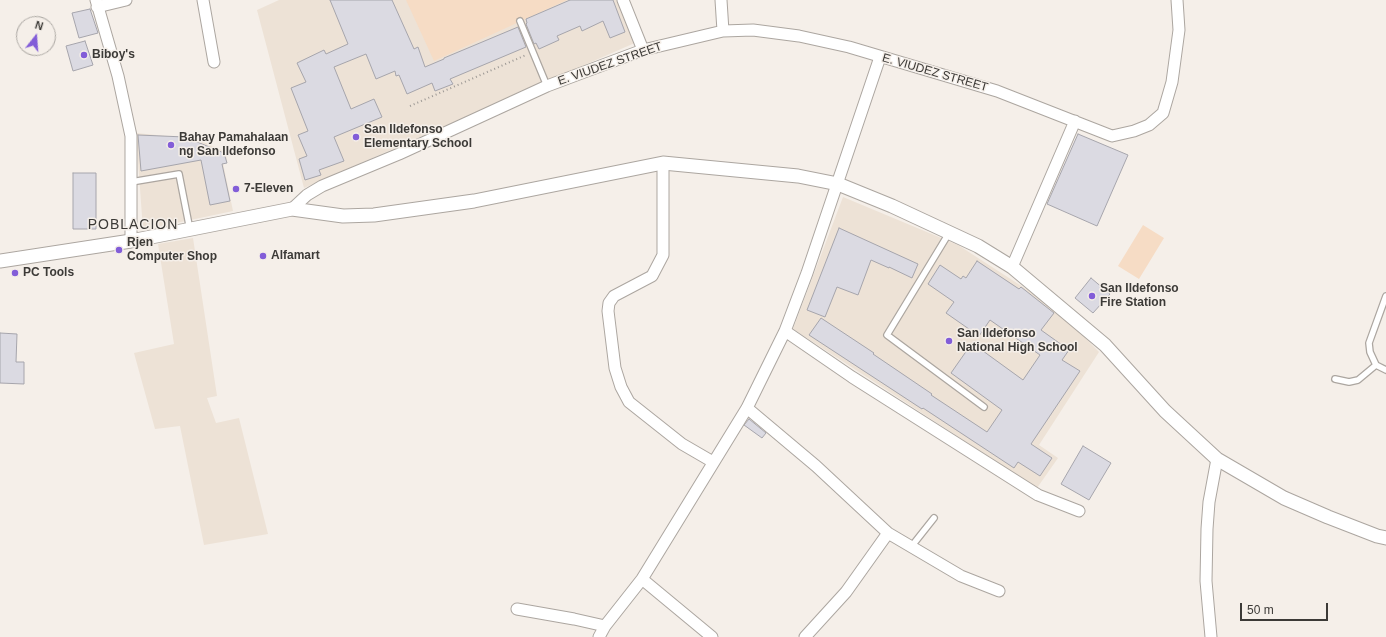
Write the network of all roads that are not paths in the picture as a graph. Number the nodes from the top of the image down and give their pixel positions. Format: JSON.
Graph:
{"nodes":[{"id":1,"x":126,"y":0,"type":"edge"},
{"id":2,"x":203,"y":0,"type":"edge"},
{"id":3,"x":623,"y":0,"type":"edge"},
{"id":4,"x":721,"y":0,"type":"edge"},
{"id":5,"x":1177,"y":0,"type":"edge"},
{"id":6,"x":97,"y":4,"type":"edge"},
{"id":7,"x":520,"y":21,"type":"dead end"},
{"id":8,"x":723,"y":31,"type":"junction"},
{"id":9,"x":643,"y":50,"type":"junction"},
{"id":10,"x":880,"y":57,"type":"junction"},
{"id":11,"x":214,"y":62,"type":"dead end"},
{"id":12,"x":547,"y":86,"type":"junction"},
{"id":13,"x":1075,"y":121,"type":"junction"},
{"id":14,"x":663,"y":163,"type":"junction"},
{"id":15,"x":131,"y":182,"type":"junction"},
{"id":16,"x":838,"y":184,"type":"junction"},
{"id":17,"x":292,"y":209,"type":"junction"},
{"id":18,"x":190,"y":230,"type":"junction"},
{"id":19,"x":950,"y":232,"type":"junction"},
{"id":20,"x":131,"y":241,"type":"junction"},
{"id":21,"x":0,"y":261,"type":"edge"},
{"id":22,"x":1012,"y":268,"type":"junction"},
{"id":23,"x":1386,"y":296,"type":"edge"},
{"id":24,"x":785,"y":331,"type":"junction"},
{"id":25,"x":1376,"y":365,"type":"junction"},
{"id":26,"x":1386,"y":370,"type":"edge"},
{"id":27,"x":1335,"y":379,"type":"dead end"},
{"id":28,"x":984,"y":407,"type":"dead end"},
{"id":29,"x":747,"y":408,"type":"junction"},
{"id":30,"x":1217,"y":459,"type":"junction"},
{"id":31,"x":713,"y":462,"type":"junction"},
{"id":32,"x":1079,"y":512,"type":"dead end"},
{"id":33,"x":934,"y":518,"type":"dead end"},
{"id":34,"x":888,"y":533,"type":"junction"},
{"id":35,"x":1386,"y":538,"type":"edge"},
{"id":36,"x":910,"y":547,"type":"junction"},
{"id":37,"x":642,"y":579,"type":"junction"},
{"id":38,"x":999,"y":591,"type":"dead end"},
{"id":39,"x":517,"y":609,"type":"dead end"},
{"id":40,"x":605,"y":626,"type":"junction"},
{"id":41,"x":599,"y":637,"type":"edge"},
{"id":42,"x":712,"y":637,"type":"edge"},
{"id":43,"x":805,"y":637,"type":"edge"},
{"id":44,"x":1211,"y":637,"type":"edge"}],
"edges":[{"from":1,"to":6,"type":"street"},
{"from":2,"to":11,"type":"street"},
{"from":3,"to":9,"type":"street"},
{"from":4,"to":8,"type":"street"},
{"from":5,"to":13,"type":"street","name":"E. VIUDEZ STREET"},
{"from":6,"to":15,"type":"street"},
{"from":7,"to":12,"type":"lane"},
{"from":8,"to":9,"type":"street","name":"E. VIUDEZ STREET"},
{"from":8,"to":10,"type":"street","name":"E. VIUDEZ STREET"},
{"from":9,"to":12,"type":"street","name":"E. VIUDEZ STREET"},
{"from":10,"to":13,"type":"street","name":"E. VIUDEZ STREET"},
{"from":10,"to":16,"type":"street"},
{"from":12,"to":17,"type":"street","name":"E. VIUDEZ STREET"},
{"from":13,"to":22,"type":"street"},
{"from":14,"to":16,"type":"street"},
{"from":14,"to":17,"type":"street"},
{"from":14,"to":31,"type":"street"},
{"from":15,"to":18,"type":"lane"},
{"from":15,"to":20,"type":"street"},
{"from":16,"to":19,"type":"street"},
{"from":16,"to":24,"type":"street"},
{"from":17,"to":18,"type":"street"},
{"from":18,"to":20,"type":"street"},
{"from":19,"to":22,"type":"street"},
{"from":19,"to":28,"type":"lane"},
{"from":20,"to":21,"type":"street"},
{"from":22,"to":30,"type":"street"},
{"from":23,"to":25,"type":"lane"},
{"from":24,"to":29,"type":"street"},
{"from":24,"to":32,"type":"street"},
{"from":25,"to":26,"type":"lane"},
{"from":25,"to":27,"type":"lane"},
{"from":29,"to":31,"type":"street"},
{"from":29,"to":34,"type":"street"},
{"from":30,"to":35,"type":"street"},
{"from":30,"to":44,"type":"street"},
{"from":31,"to":37,"type":"street"},
{"from":33,"to":36,"type":"lane"},
{"from":34,"to":36,"type":"street"},
{"from":34,"to":43,"type":"street"},
{"from":36,"to":38,"type":"street"},
{"from":37,"to":40,"type":"street"},
{"from":37,"to":42,"type":"street"},
{"from":39,"to":40,"type":"street"},
{"from":40,"to":41,"type":"street"}]}
